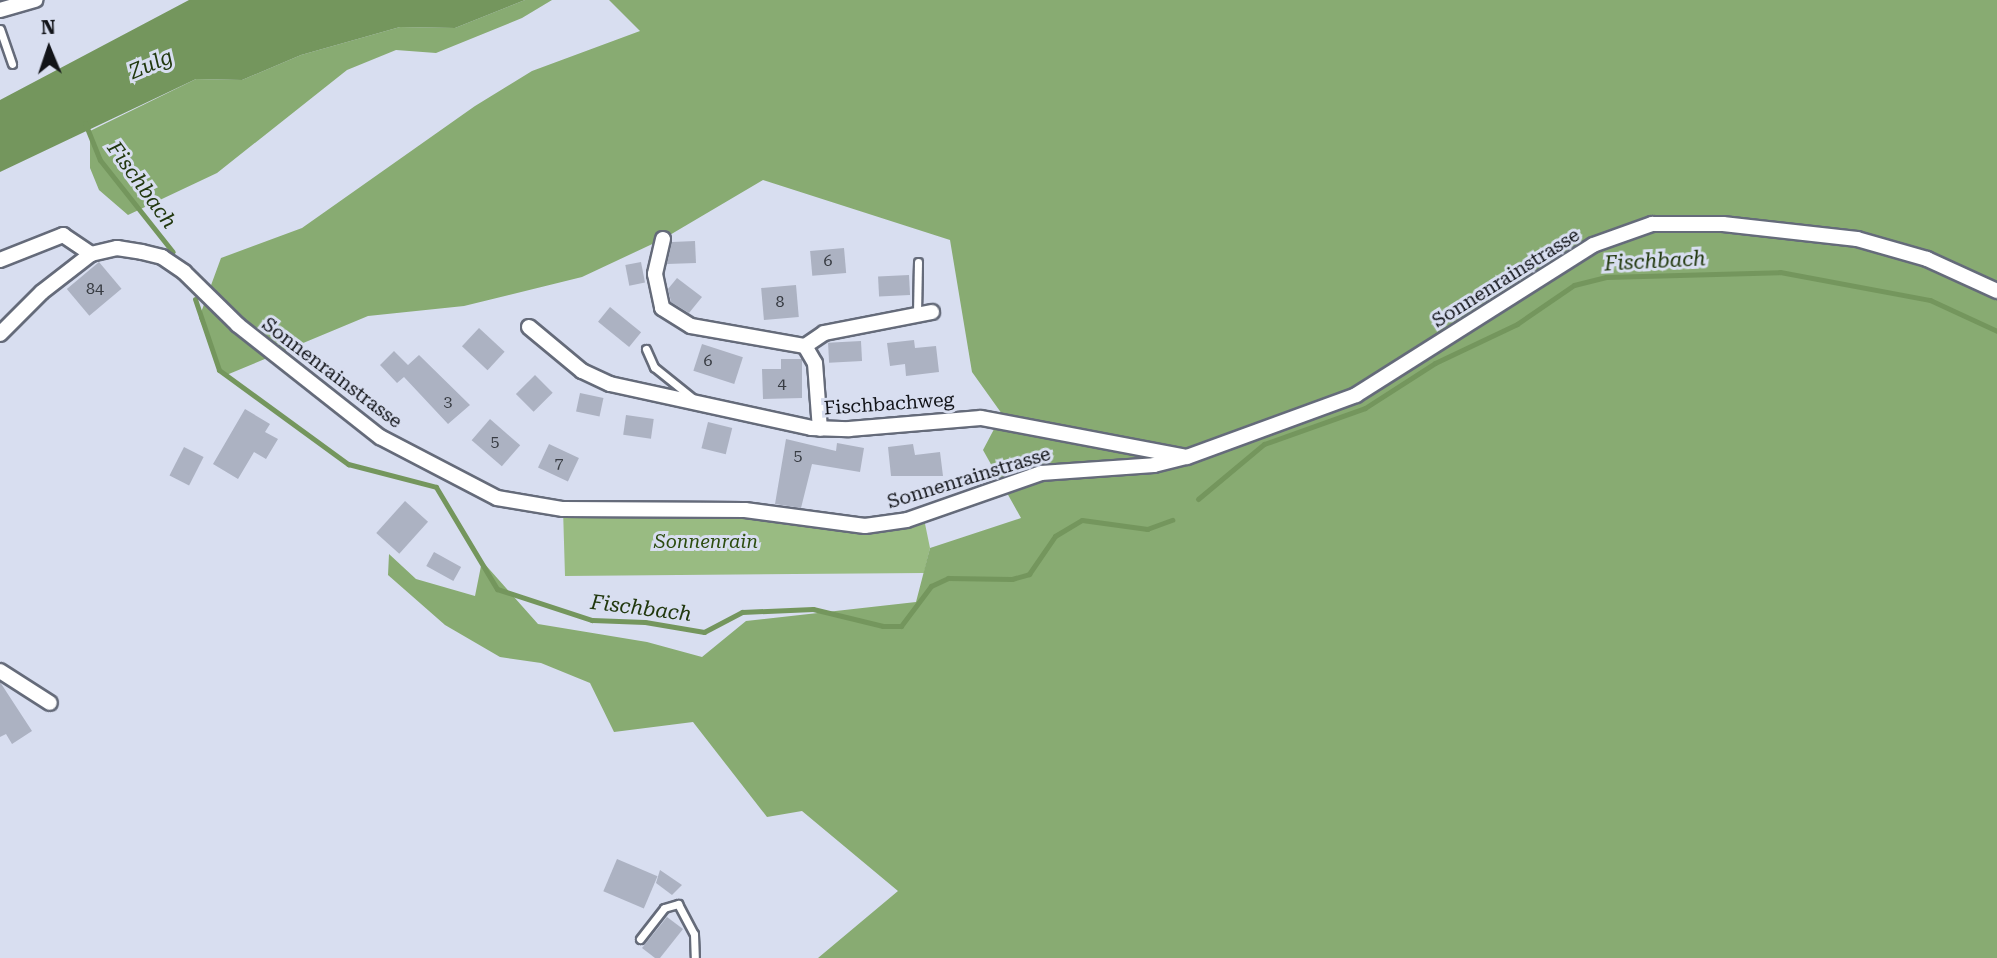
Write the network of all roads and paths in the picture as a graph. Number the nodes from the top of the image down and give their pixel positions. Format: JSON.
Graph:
{"nodes":[{"id":1,"x":36,"y":0,"type":"edge"},
{"id":2,"x":4,"y":6,"type":"edge"},
{"id":3,"x":0,"y":30,"type":"edge"},
{"id":4,"x":12,"y":64,"type":"dead end"},
{"id":5,"x":663,"y":239,"type":"dead end"},
{"id":6,"x":91,"y":254,"type":"junction"},
{"id":7,"x":0,"y":260,"type":"edge"},
{"id":8,"x":918,"y":262,"type":"dead end"},
{"id":9,"x":1997,"y":291,"type":"edge"},
{"id":10,"x":924,"y":313,"type":"joint"},
{"id":11,"x":530,"y":327,"type":"dead end"},
{"id":12,"x":0,"y":334,"type":"edge"},
{"id":13,"x":806,"y":346,"type":"junction"},
{"id":14,"x":646,"y":349,"type":"dead end"},
{"id":15,"x":697,"y":404,"type":"junction"},
{"id":16,"x":820,"y":429,"type":"junction"},
{"id":17,"x":1187,"y":457,"type":"junction"},
{"id":18,"x":0,"y":671,"type":"edge"},
{"id":19,"x":50,"y":703,"type":"dead end"},
{"id":20,"x":640,"y":939,"type":"dead end"},
{"id":21,"x":695,"y":958,"type":"edge"}],
"edges":[{"from":1,"to":2,"type":"street"},
{"from":3,"to":4,"type":"lane"},
{"from":5,"to":13,"type":"street"},
{"from":6,"to":7,"type":"street"},
{"from":6,"to":12,"type":"street"},
{"from":6,"to":17,"type":"street","name":"Sonnenrainstrasse"},
{"from":8,"to":10,"type":"lane"},
{"from":9,"to":17,"type":"street","name":"Sonnenrainstrasse"},
{"from":10,"to":13,"type":"street"},
{"from":11,"to":15,"type":"street","name":"Fischbachweg"},
{"from":13,"to":16,"type":"street"},
{"from":14,"to":15,"type":"lane"},
{"from":15,"to":16,"type":"street","name":"Fischbachweg"},
{"from":16,"to":17,"type":"street","name":"Fischbachweg"},
{"from":18,"to":19,"type":"street"},
{"from":20,"to":21,"type":"lane"}]}
